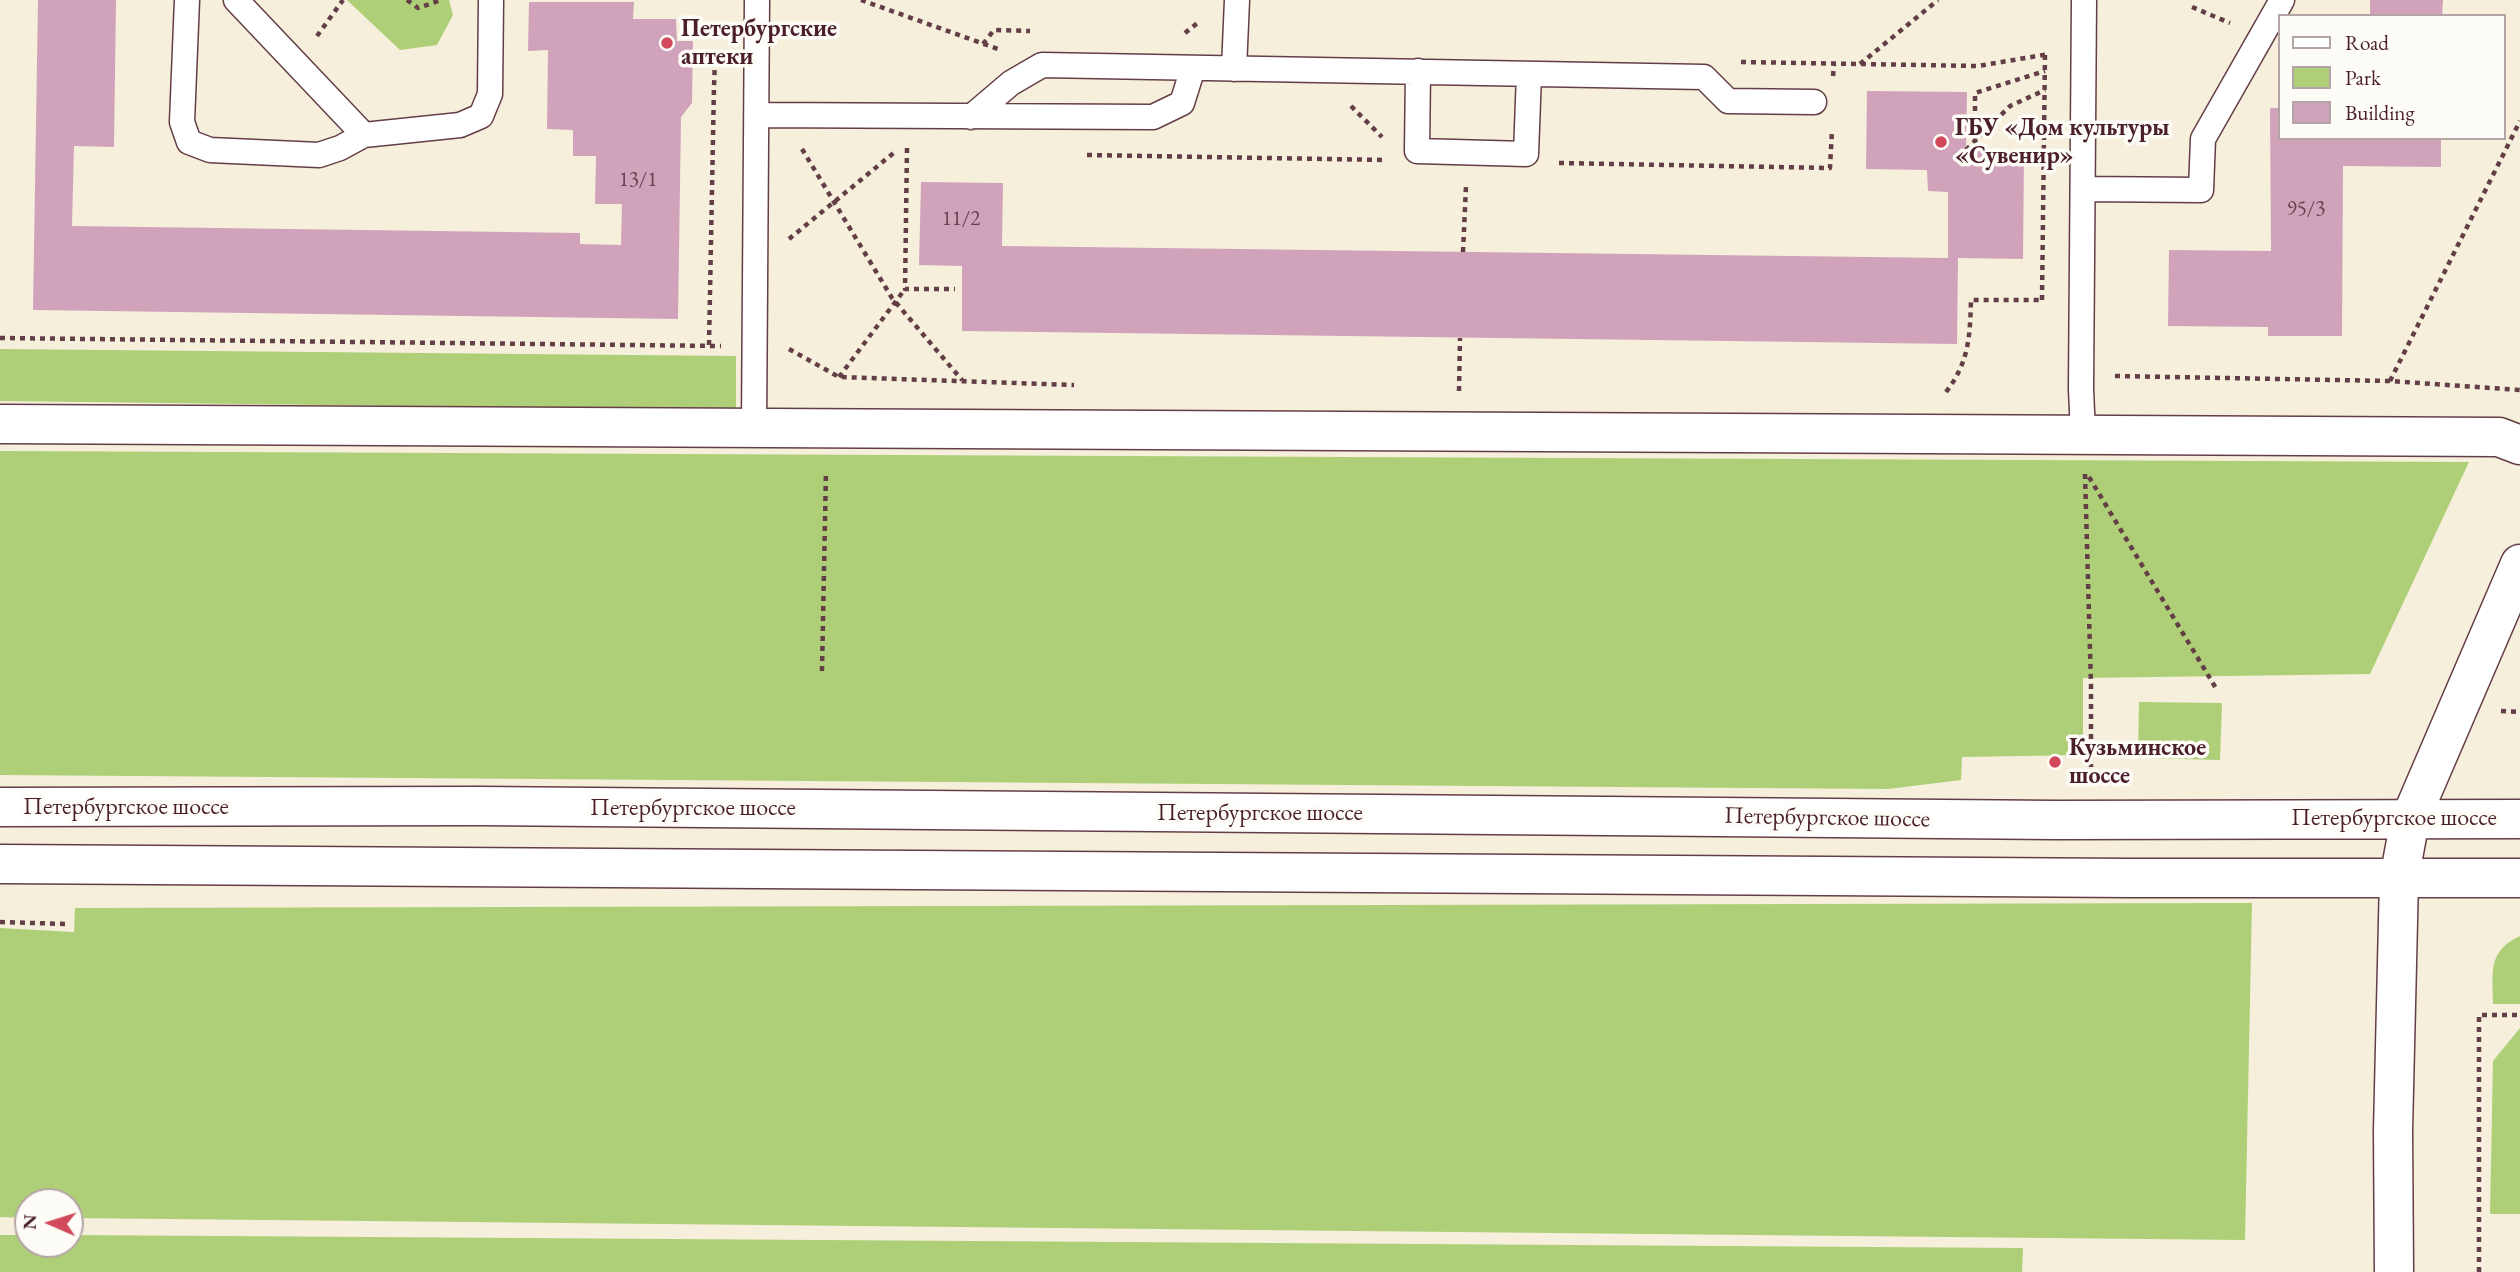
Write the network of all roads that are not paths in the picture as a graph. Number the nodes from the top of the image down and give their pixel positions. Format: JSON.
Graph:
{"nodes":[{"id":1,"x":187,"y":0,"type":"edge"},
{"id":2,"x":236,"y":0,"type":"edge"},
{"id":3,"x":491,"y":0,"type":"edge"},
{"id":4,"x":757,"y":0,"type":"edge"},
{"id":5,"x":1237,"y":0,"type":"edge"},
{"id":6,"x":2084,"y":0,"type":"edge"},
{"id":7,"x":2282,"y":0,"type":"edge"},
{"id":8,"x":1193,"y":68,"type":"junction"},
{"id":9,"x":1234,"y":69,"type":"junction"},
{"id":10,"x":1418,"y":71,"type":"junction"},
{"id":11,"x":1528,"y":74,"type":"junction"},
{"id":12,"x":1823,"y":109,"type":"road end"},
{"id":13,"x":758,"y":115,"type":"junction"},
{"id":14,"x":971,"y":117,"type":"junction"},
{"id":15,"x":364,"y":135,"type":"junction"},
{"id":16,"x":2084,"y":189,"type":"junction"},
{"id":17,"x":0,"y":424,"type":"edge"},
{"id":18,"x":754,"y":428,"type":"junction"},
{"id":19,"x":2083,"y":435,"type":"junction"},
{"id":20,"x":2520,"y":445,"type":"edge"},
{"id":21,"x":2520,"y":564,"type":"edge"},
{"id":22,"x":0,"y":807,"type":"edge"},
{"id":23,"x":2520,"y":819,"type":"edge"},
{"id":24,"x":2410,"y":820,"type":"junction"},
{"id":25,"x":0,"y":864,"type":"edge"},
{"id":26,"x":2520,"y":878,"type":"edge"},
{"id":27,"x":2399,"y":879,"type":"junction"},
{"id":28,"x":2394,"y":1272,"type":"edge"}],
"edges":[{"from":1,"to":15,"type":"lane"},
{"from":2,"to":15,"type":"lane"},
{"from":3,"to":15,"type":"lane"},
{"from":4,"to":13,"type":"lane"},
{"from":5,"to":9,"type":"lane"},
{"from":6,"to":16,"type":"lane"},
{"from":7,"to":16,"type":"lane"},
{"from":8,"to":9,"type":"lane"},
{"from":8,"to":14,"type":"lane"},
{"from":8,"to":14,"type":"lane"},
{"from":9,"to":10,"type":"lane"},
{"from":10,"to":11,"type":"lane"},
{"from":10,"to":11,"type":"lane"},
{"from":11,"to":12,"type":"lane"},
{"from":13,"to":14,"type":"lane"},
{"from":13,"to":18,"type":"lane"},
{"from":16,"to":19,"type":"lane"},
{"from":17,"to":18,"type":"main road"},
{"from":18,"to":19,"type":"main road"},
{"from":19,"to":20,"type":"main road"},
{"from":21,"to":24,"type":"main road"},
{"from":22,"to":24,"type":"main road","name":"Петербургское шоссе"},
{"from":23,"to":24,"type":"main road","name":"Петербургское шоссе"},
{"from":24,"to":27,"type":"main road"},
{"from":25,"to":27,"type":"main road"},
{"from":26,"to":27,"type":"main road"},
{"from":27,"to":28,"type":"main road"}]}
